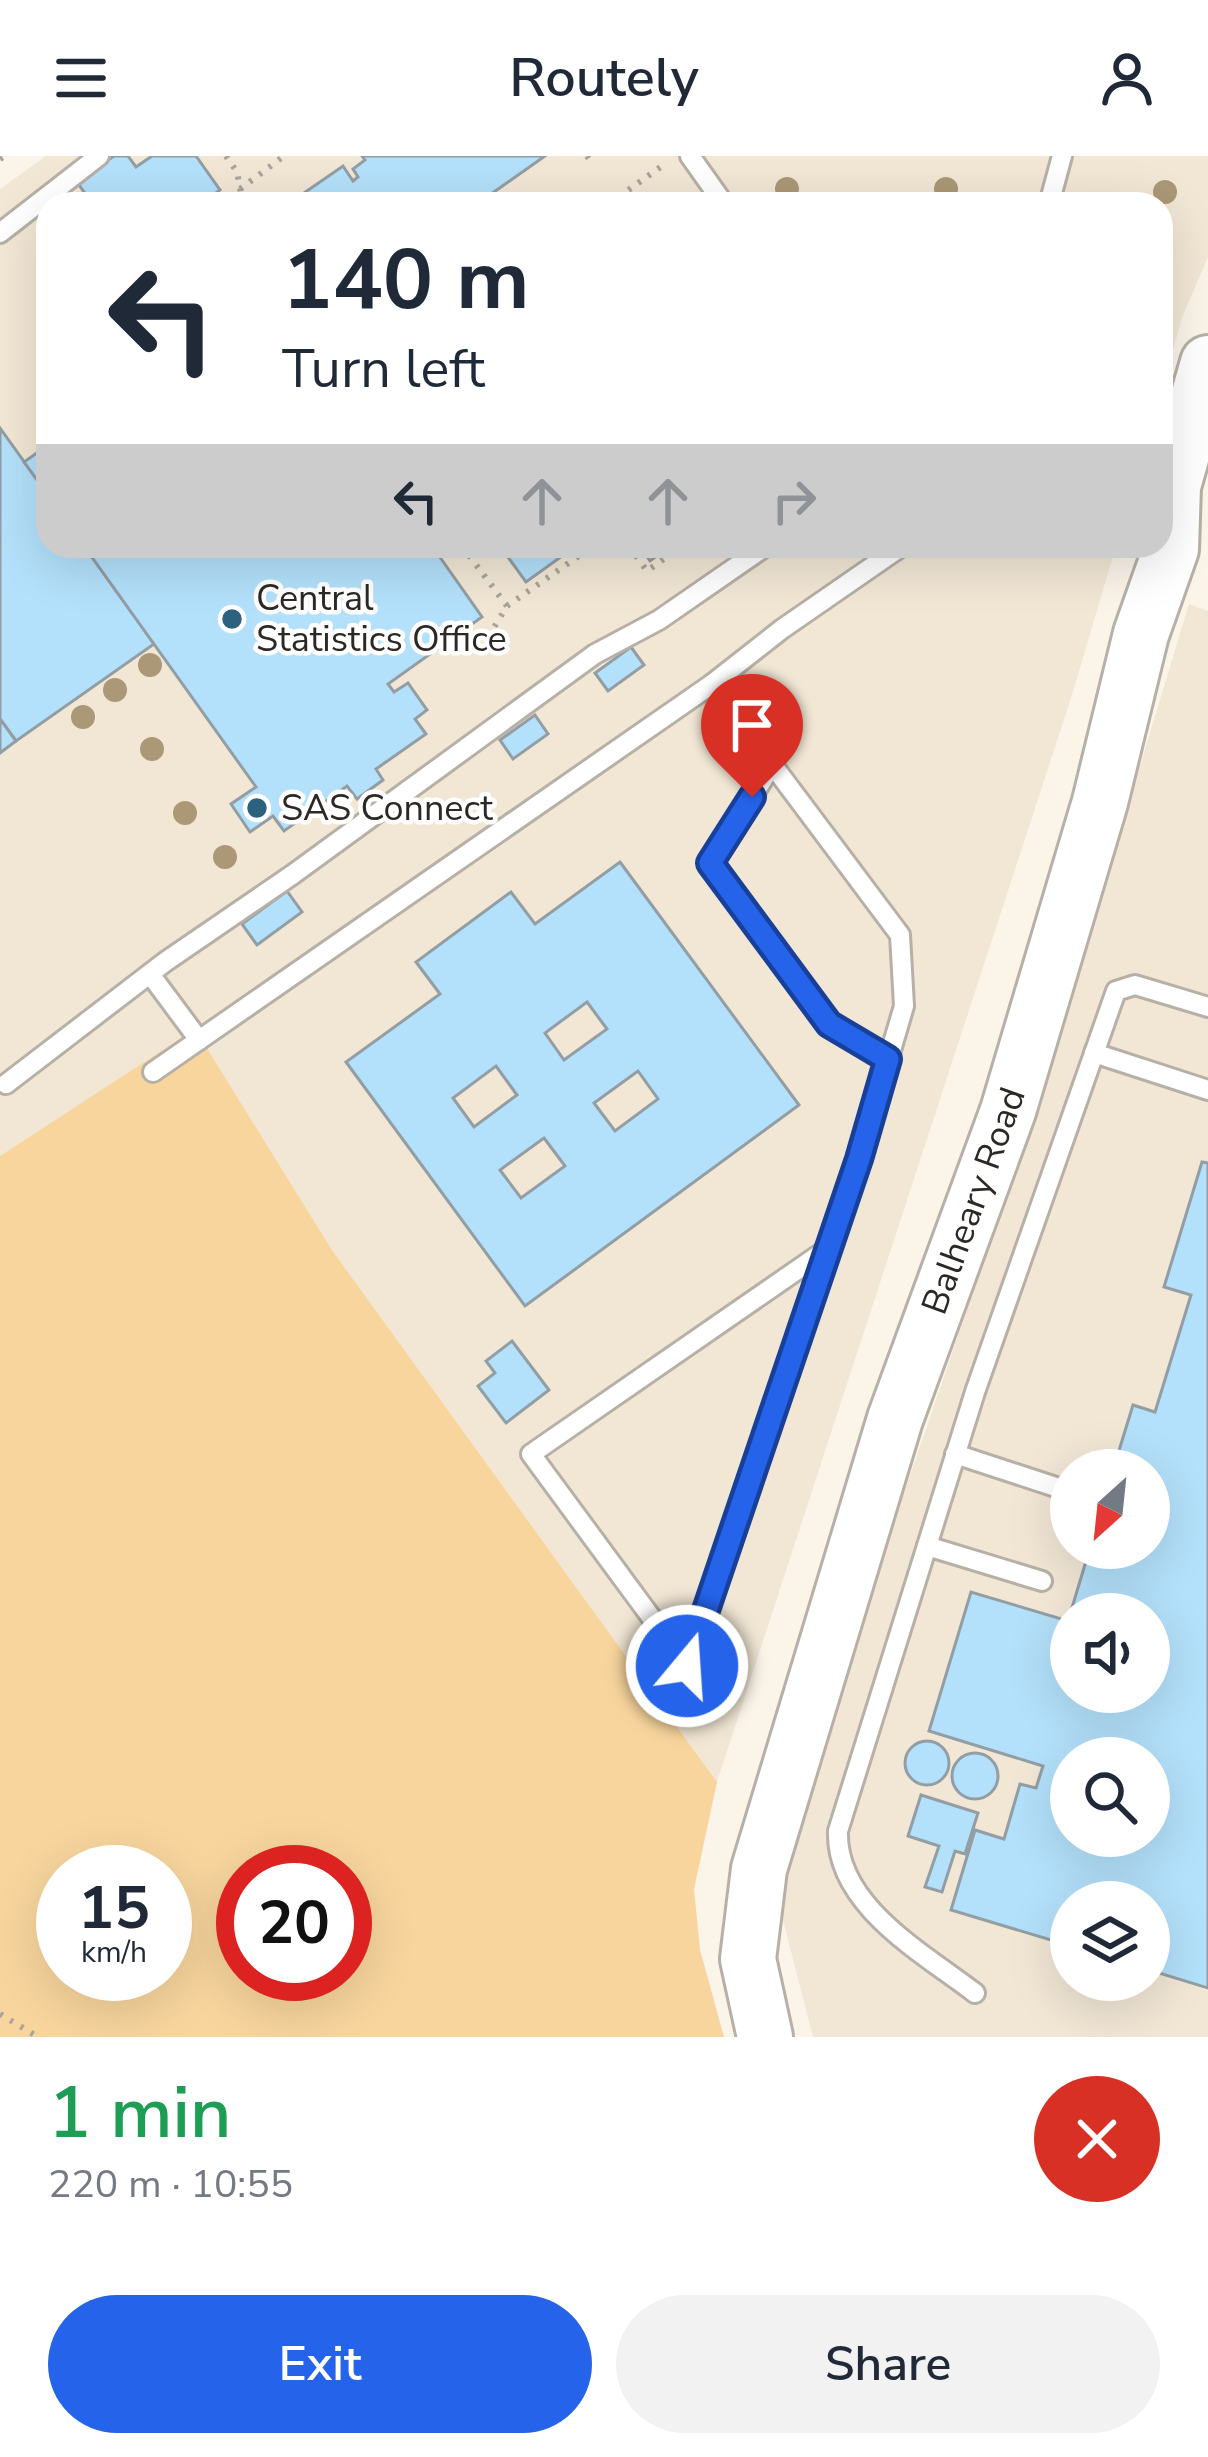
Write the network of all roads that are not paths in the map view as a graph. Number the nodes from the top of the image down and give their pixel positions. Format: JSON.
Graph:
{"nodes":[{"id":1,"x":99,"y":156,"type":"edge"},
{"id":2,"x":690,"y":156,"type":"edge"},
{"id":3,"x":1062,"y":156,"type":"edge"},
{"id":4,"x":53,"y":192,"type":"edge"},
{"id":5,"x":716,"y":192,"type":"edge"},
{"id":6,"x":1052,"y":192,"type":"edge"},
{"id":7,"x":36,"y":205,"type":"edge"},
{"id":8,"x":0,"y":233,"type":"edge"},
{"id":9,"x":1208,"y":363,"type":"edge"},
{"id":10,"x":1190,"y":426,"type":"junction"},
{"id":11,"x":1208,"y":506,"type":"edge"},
{"id":12,"x":1176,"y":552,"type":"edge"},
{"id":13,"x":748,"y":558,"type":"edge"},
{"id":14,"x":885,"y":558,"type":"edge"},
{"id":15,"x":712,"y":684,"type":"junction"},
{"id":16,"x":772,"y":765,"type":"junction"},
{"id":17,"x":150,"y":974,"type":"junction"},
{"id":18,"x":1208,"y":1007,"type":"edge"},
{"id":19,"x":199,"y":1040,"type":"junction"},
{"id":20,"x":1094,"y":1053,"type":"junction"},
{"id":21,"x":888,"y":1059,"type":"junction"},
{"id":22,"x":153,"y":1072,"type":"dead end"},
{"id":23,"x":6,"y":1084,"type":"dead end"},
{"id":24,"x":1208,"y":1090,"type":"edge"},
{"id":25,"x":826,"y":1250,"type":"junction"},
{"id":26,"x":955,"y":1454,"type":"junction"},
{"id":27,"x":1050,"y":1485,"type":"edge"},
{"id":28,"x":927,"y":1546,"type":"junction"},
{"id":29,"x":1042,"y":1582,"type":"dead end"},
{"id":30,"x":975,"y":1993,"type":"dead end"},
{"id":31,"x":765,"y":2037,"type":"edge"}],
"edges":[{"from":1,"to":4,"type":"lane"},
{"from":2,"to":5,"type":"lane"},
{"from":3,"to":6,"type":"lane"},
{"from":7,"to":8,"type":"lane"},
{"from":9,"to":10,"type":"street","name":"Balheary Road"},
{"from":10,"to":11,"type":"street"},
{"from":10,"to":12,"type":"street","name":"Balheary Road"},
{"from":12,"to":31,"type":"street","name":"Balheary Road"},
{"from":13,"to":17,"type":"lane"},
{"from":14,"to":15,"type":"lane"},
{"from":15,"to":16,"type":"lane"},
{"from":15,"to":19,"type":"lane"},
{"from":16,"to":21,"type":"lane"},
{"from":16,"to":21,"type":"lane"},
{"from":17,"to":19,"type":"lane"},
{"from":17,"to":23,"type":"lane"},
{"from":18,"to":20,"type":"lane"},
{"from":19,"to":22,"type":"lane"},
{"from":20,"to":24,"type":"lane"},
{"from":20,"to":26,"type":"lane"},
{"from":21,"to":25,"type":"lane"},
{"from":25,"to":25,"type":"lane"},
{"from":26,"to":27,"type":"lane"},
{"from":26,"to":28,"type":"lane"},
{"from":28,"to":29,"type":"lane"},
{"from":28,"to":30,"type":"lane"}]}
